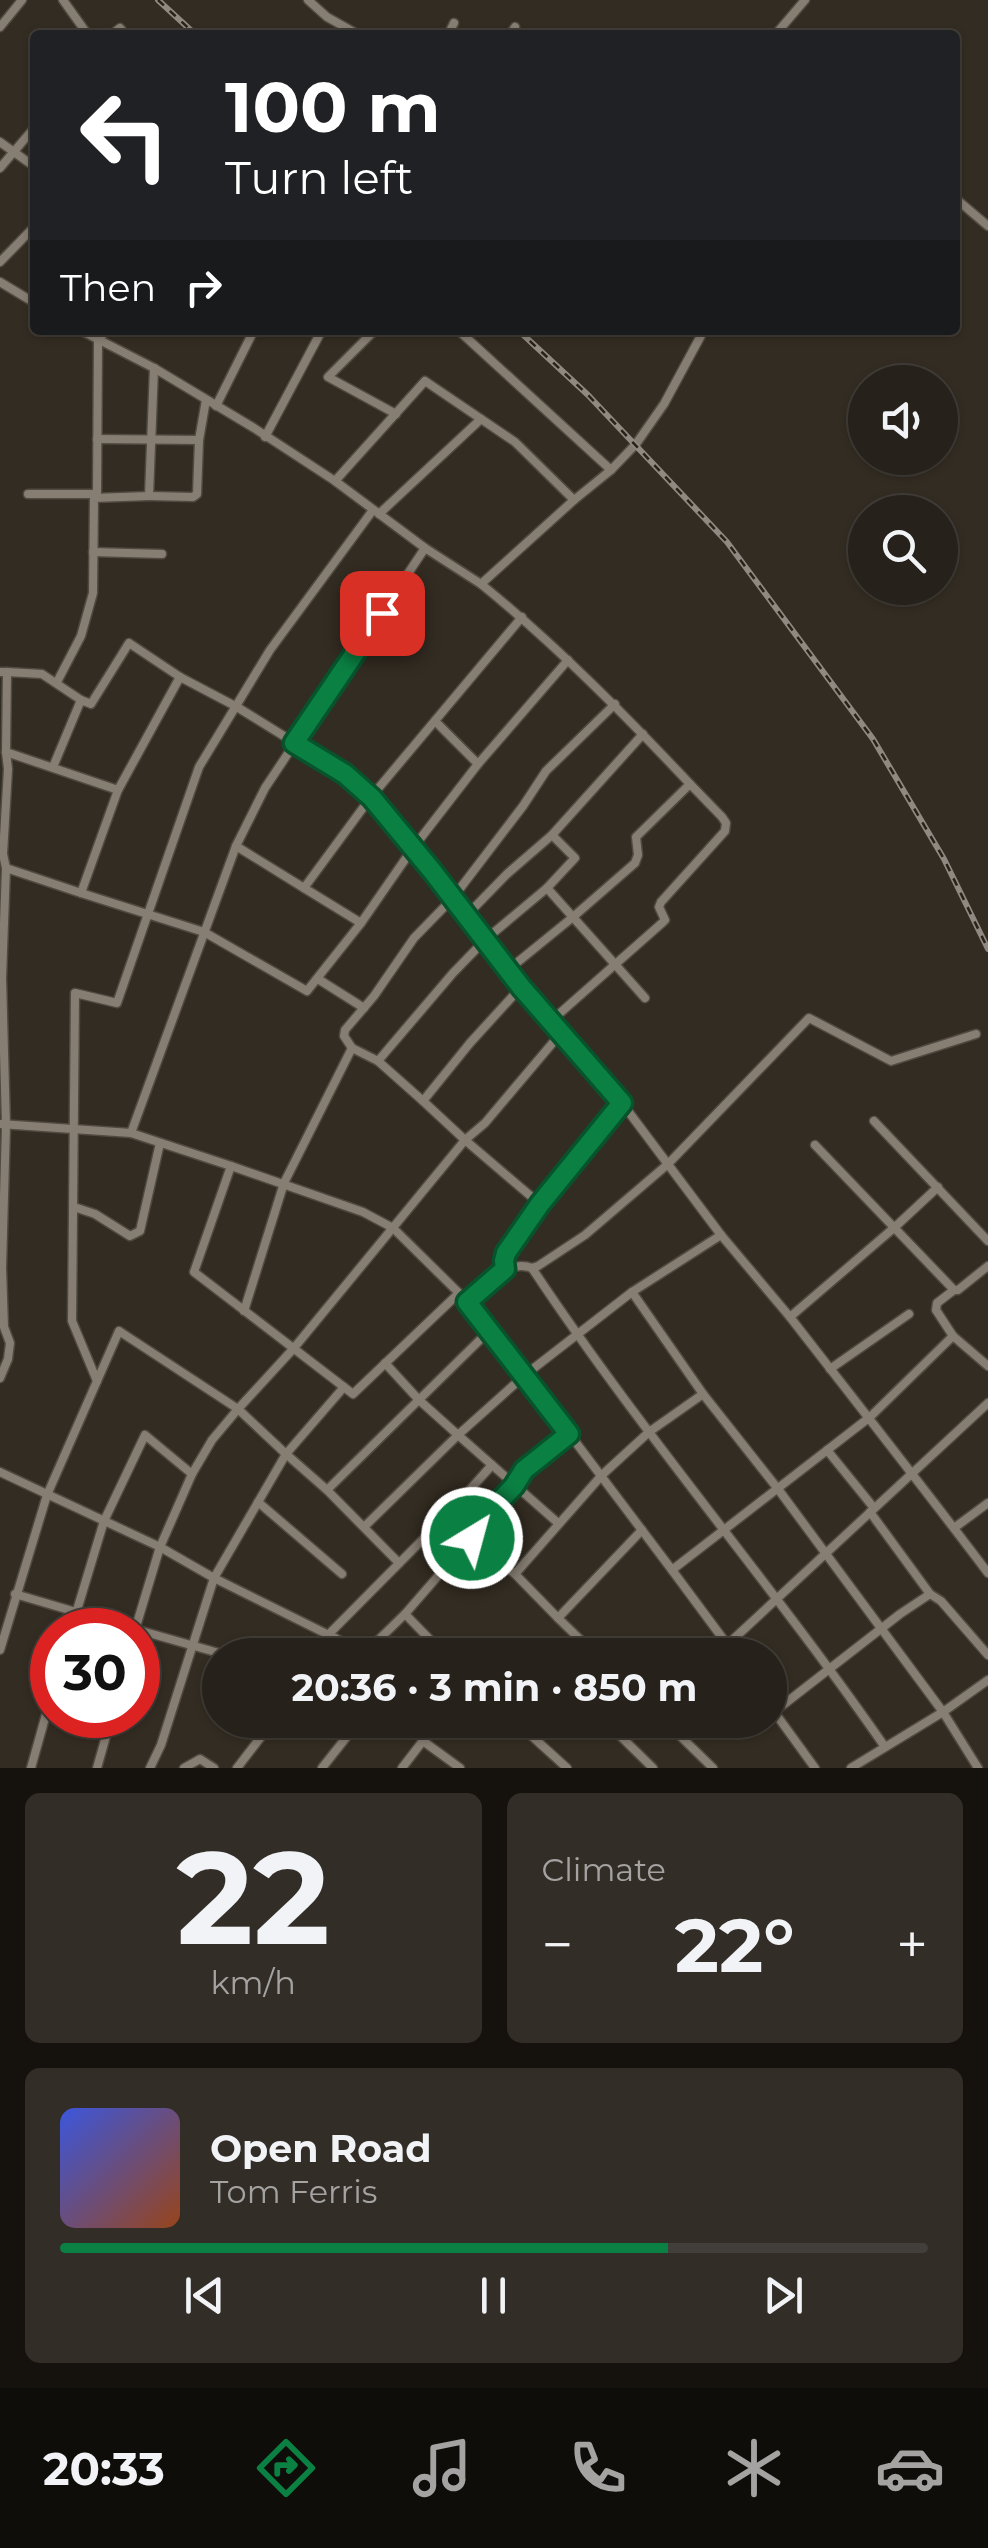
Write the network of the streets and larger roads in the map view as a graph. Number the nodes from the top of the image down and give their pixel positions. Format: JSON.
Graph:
{"nodes":[{"id":1,"x":22,"y":0,"type":"edge"},
{"id":2,"x":63,"y":0,"type":"edge"},
{"id":3,"x":308,"y":0,"type":"edge"},
{"id":4,"x":805,"y":0,"type":"edge"},
{"id":5,"x":454,"y":23,"type":"dead end"},
{"id":6,"x":0,"y":27,"type":"edge"},
{"id":7,"x":84,"y":30,"type":"edge"},
{"id":8,"x":350,"y":30,"type":"edge"},
{"id":9,"x":450,"y":30,"type":"edge"},
{"id":10,"x":779,"y":30,"type":"edge"},
{"id":11,"x":30,"y":132,"type":"edge"},
{"id":12,"x":0,"y":142,"type":"edge"},
{"id":13,"x":13,"y":151,"type":"junction"},
{"id":14,"x":30,"y":163,"type":"edge"},
{"id":15,"x":0,"y":168,"type":"edge"},
{"id":16,"x":960,"y":202,"type":"edge"},
{"id":17,"x":988,"y":226,"type":"edge"},
{"id":18,"x":30,"y":231,"type":"edge"},
{"id":19,"x":0,"y":262,"type":"edge"},
{"id":20,"x":0,"y":282,"type":"edge"},
{"id":21,"x":30,"y":300,"type":"edge"},
{"id":22,"x":88,"y":335,"type":"edge"},
{"id":23,"x":102,"y":335,"type":"edge"},
{"id":24,"x":252,"y":335,"type":"edge"},
{"id":25,"x":319,"y":335,"type":"edge"},
{"id":26,"x":370,"y":335,"type":"edge"},
{"id":27,"x":463,"y":335,"type":"edge"},
{"id":28,"x":701,"y":335,"type":"edge"},
{"id":29,"x":98,"y":341,"type":"junction"},
{"id":30,"x":154,"y":368,"type":"junction"},
{"id":31,"x":206,"y":400,"type":"junction"},
{"id":32,"x":216,"y":406,"type":"junction"},
{"id":33,"x":396,"y":414,"type":"junction"},
{"id":34,"x":481,"y":419,"type":"junction"},
{"id":35,"x":98,"y":438,"type":"junction"},
{"id":36,"x":265,"y":438,"type":"junction"},
{"id":37,"x":151,"y":440,"type":"junction"},
{"id":38,"x":199,"y":440,"type":"junction"},
{"id":39,"x":611,"y":470,"type":"junction"},
{"id":40,"x":335,"y":481,"type":"junction"},
{"id":41,"x":28,"y":494,"type":"dead end"},
{"id":42,"x":149,"y":496,"type":"junction"},
{"id":43,"x":574,"y":500,"type":"junction"},
{"id":44,"x":376,"y":512,"type":"junction"},
{"id":45,"x":425,"y":548,"type":"junction"},
{"id":46,"x":94,"y":552,"type":"junction"},
{"id":47,"x":162,"y":554,"type":"dead end"},
{"id":48,"x":480,"y":584,"type":"junction"},
{"id":49,"x":522,"y":617,"type":"junction"},
{"id":50,"x":568,"y":660,"type":"junction"},
{"id":51,"x":4,"y":672,"type":"edge"},
{"id":52,"x":180,"y":676,"type":"junction"},
{"id":53,"x":57,"y":682,"type":"junction"},
{"id":54,"x":81,"y":700,"type":"junction"},
{"id":55,"x":615,"y":704,"type":"junction"},
{"id":56,"x":237,"y":707,"type":"junction"},
{"id":57,"x":436,"y":721,"type":"junction"},
{"id":58,"x":643,"y":734,"type":"junction"},
{"id":59,"x":294,"y":743,"type":"junction"},
{"id":60,"x":6,"y":752,"type":"junction"},
{"id":61,"x":478,"y":764,"type":"junction"},
{"id":62,"x":53,"y":767,"type":"junction"},
{"id":63,"x":690,"y":784,"type":"junction"},
{"id":64,"x":118,"y":790,"type":"junction"},
{"id":65,"x":372,"y":798,"type":"junction"},
{"id":66,"x":552,"y":835,"type":"junction"},
{"id":67,"x":236,"y":846,"type":"junction"},
{"id":68,"x":414,"y":848,"type":"junction"},
{"id":69,"x":2,"y":854,"type":"edge"},
{"id":70,"x":6,"y":868,"type":"junction"},
{"id":71,"x":304,"y":888,"type":"junction"},
{"id":72,"x":547,"y":888,"type":"junction"},
{"id":73,"x":81,"y":893,"type":"junction"},
{"id":74,"x":452,"y":899,"type":"junction"},
{"id":75,"x":148,"y":913,"type":"junction"},
{"id":76,"x":466,"y":916,"type":"junction"},
{"id":77,"x":573,"y":918,"type":"junction"},
{"id":78,"x":360,"y":923,"type":"junction"},
{"id":79,"x":204,"y":932,"type":"junction"},
{"id":80,"x":486,"y":939,"type":"junction"},
{"id":81,"x":616,"y":965,"type":"junction"},
{"id":82,"x":508,"y":970,"type":"junction"},
{"id":83,"x":1,"y":978,"type":"edge"},
{"id":84,"x":318,"y":979,"type":"junction"},
{"id":85,"x":521,"y":987,"type":"junction"},
{"id":86,"x":645,"y":998,"type":"dead end"},
{"id":87,"x":364,"y":1008,"type":"junction"},
{"id":88,"x":552,"y":1021,"type":"junction"},
{"id":89,"x":562,"y":1032,"type":"junction"},
{"id":90,"x":976,"y":1034,"type":"dead end"},
{"id":91,"x":352,"y":1048,"type":"junction"},
{"id":92,"x":378,"y":1061,"type":"junction"},
{"id":93,"x":424,"y":1101,"type":"junction"},
{"id":94,"x":622,"y":1103,"type":"junction"},
{"id":95,"x":874,"y":1121,"type":"dead end"},
{"id":96,"x":3,"y":1124,"type":"edge"},
{"id":97,"x":75,"y":1129,"type":"junction"},
{"id":98,"x":131,"y":1132,"type":"junction"},
{"id":99,"x":465,"y":1140,"type":"junction"},
{"id":100,"x":160,"y":1143,"type":"junction"},
{"id":101,"x":814,"y":1145,"type":"dead end"},
{"id":102,"x":666,"y":1161,"type":"junction"},
{"id":103,"x":231,"y":1166,"type":"junction"},
{"id":104,"x":284,"y":1184,"type":"junction"},
{"id":105,"x":938,"y":1187,"type":"junction"},
{"id":106,"x":2,"y":1192,"type":"edge"},
{"id":107,"x":540,"y":1204,"type":"junction"},
{"id":108,"x":74,"y":1208,"type":"junction"},
{"id":109,"x":895,"y":1227,"type":"junction"},
{"id":110,"x":394,"y":1228,"type":"junction"},
{"id":111,"x":721,"y":1235,"type":"junction"},
{"id":112,"x":988,"y":1241,"type":"edge"},
{"id":113,"x":504,"y":1265,"type":"junction"},
{"id":114,"x":532,"y":1268,"type":"junction"},
{"id":115,"x":986,"y":1271,"type":"edge"},
{"id":116,"x":954,"y":1290,"type":"junction"},
{"id":117,"x":632,"y":1292,"type":"junction"},
{"id":118,"x":463,"y":1298,"type":"junction"},
{"id":119,"x":244,"y":1311,"type":"junction"},
{"id":120,"x":909,"y":1314,"type":"dead end"},
{"id":121,"x":790,"y":1317,"type":"junction"},
{"id":122,"x":488,"y":1331,"type":"junction"},
{"id":123,"x":576,"y":1335,"type":"junction"},
{"id":124,"x":953,"y":1336,"type":"junction"},
{"id":125,"x":294,"y":1348,"type":"junction"},
{"id":126,"x":385,"y":1363,"type":"junction"},
{"id":127,"x":988,"y":1366,"type":"edge"},
{"id":128,"x":830,"y":1369,"type":"junction"},
{"id":129,"x":525,"y":1375,"type":"junction"},
{"id":130,"x":0,"y":1378,"type":"edge"},
{"id":131,"x":97,"y":1381,"type":"junction"},
{"id":132,"x":344,"y":1387,"type":"junction"},
{"id":133,"x":703,"y":1394,"type":"junction"},
{"id":134,"x":419,"y":1400,"type":"junction"},
{"id":135,"x":988,"y":1403,"type":"edge"},
{"id":136,"x":238,"y":1409,"type":"junction"},
{"id":137,"x":870,"y":1416,"type":"junction"},
{"id":138,"x":649,"y":1432,"type":"junction"},
{"id":139,"x":569,"y":1434,"type":"junction"},
{"id":140,"x":458,"y":1435,"type":"junction"},
{"id":141,"x":827,"y":1450,"type":"junction"},
{"id":142,"x":286,"y":1454,"type":"junction"},
{"id":143,"x":492,"y":1465,"type":"junction"},
{"id":144,"x":0,"y":1472,"type":"edge"},
{"id":145,"x":192,"y":1474,"type":"junction"},
{"id":146,"x":911,"y":1475,"type":"junction"},
{"id":147,"x":602,"y":1476,"type":"junction"},
{"id":148,"x":514,"y":1486,"type":"junction"},
{"id":149,"x":778,"y":1489,"type":"junction"},
{"id":150,"x":326,"y":1490,"type":"junction"},
{"id":151,"x":46,"y":1495,"type":"junction"},
{"id":152,"x":258,"y":1502,"type":"junction"},
{"id":153,"x":988,"y":1503,"type":"edge"},
{"id":154,"x":872,"y":1510,"type":"junction"},
{"id":155,"x":104,"y":1521,"type":"junction"},
{"id":156,"x":558,"y":1523,"type":"junction"},
{"id":157,"x":364,"y":1527,"type":"junction"},
{"id":158,"x":954,"y":1528,"type":"junction"},
{"id":159,"x":642,"y":1530,"type":"junction"},
{"id":160,"x":724,"y":1530,"type":"junction"},
{"id":161,"x":472,"y":1538,"type":"junction"},
{"id":162,"x":160,"y":1548,"type":"junction"},
{"id":163,"x":826,"y":1554,"type":"junction"},
{"id":164,"x":399,"y":1562,"type":"junction"},
{"id":165,"x":672,"y":1570,"type":"junction"},
{"id":166,"x":988,"y":1573,"type":"edge"},
{"id":167,"x":342,"y":1574,"type":"dead end"},
{"id":168,"x":515,"y":1574,"type":"junction"},
{"id":169,"x":214,"y":1578,"type":"junction"},
{"id":170,"x":15,"y":1594,"type":"junction"},
{"id":171,"x":930,"y":1594,"type":"junction"},
{"id":172,"x":777,"y":1600,"type":"junction"},
{"id":173,"x":62,"y":1608,"type":"edge"},
{"id":174,"x":77,"y":1608,"type":"edge"},
{"id":175,"x":142,"y":1608,"type":"edge"},
{"id":176,"x":405,"y":1614,"type":"junction"},
{"id":177,"x":558,"y":1618,"type":"junction"},
{"id":178,"x":882,"y":1629,"type":"junction"},
{"id":179,"x":160,"y":1636,"type":"edge"},
{"id":180,"x":331,"y":1636,"type":"junction"},
{"id":181,"x":335,"y":1638,"type":"edge"},
{"id":182,"x":382,"y":1638,"type":"edge"},
{"id":183,"x":428,"y":1638,"type":"edge"},
{"id":184,"x":579,"y":1638,"type":"edge"},
{"id":185,"x":722,"y":1638,"type":"edge"},
{"id":186,"x":735,"y":1638,"type":"edge"},
{"id":187,"x":193,"y":1644,"type":"junction"},
{"id":188,"x":202,"y":1647,"type":"edge"},
{"id":189,"x":0,"y":1650,"type":"edge"},
{"id":190,"x":988,"y":1655,"type":"edge"},
{"id":191,"x":830,"y":1669,"type":"junction"},
{"id":192,"x":988,"y":1680,"type":"edge"},
{"id":193,"x":787,"y":1699,"type":"edge"},
{"id":194,"x":943,"y":1712,"type":"junction"},
{"id":195,"x":787,"y":1729,"type":"edge"},
{"id":196,"x":39,"y":1738,"type":"edge"},
{"id":197,"x":105,"y":1738,"type":"edge"},
{"id":198,"x":260,"y":1738,"type":"edge"},
{"id":199,"x":346,"y":1738,"type":"edge"},
{"id":200,"x":425,"y":1738,"type":"edge"},
{"id":201,"x":534,"y":1738,"type":"edge"},
{"id":202,"x":622,"y":1738,"type":"edge"},
{"id":203,"x":682,"y":1738,"type":"edge"},
{"id":204,"x":423,"y":1741,"type":"junction"},
{"id":205,"x":885,"y":1748,"type":"junction"},
{"id":206,"x":866,"y":1760,"type":"junction"},
{"id":207,"x":31,"y":1768,"type":"edge"},
{"id":208,"x":97,"y":1768,"type":"edge"},
{"id":209,"x":150,"y":1768,"type":"edge"},
{"id":210,"x":184,"y":1768,"type":"edge"},
{"id":211,"x":214,"y":1768,"type":"edge"},
{"id":212,"x":237,"y":1768,"type":"edge"},
{"id":213,"x":322,"y":1768,"type":"edge"},
{"id":214,"x":402,"y":1768,"type":"edge"},
{"id":215,"x":460,"y":1768,"type":"edge"},
{"id":216,"x":568,"y":1768,"type":"edge"},
{"id":217,"x":653,"y":1768,"type":"edge"},
{"id":218,"x":713,"y":1768,"type":"edge"},
{"id":219,"x":816,"y":1768,"type":"edge"},
{"id":220,"x":851,"y":1768,"type":"edge"},
{"id":221,"x":874,"y":1768,"type":"edge"},
{"id":222,"x":978,"y":1768,"type":"edge"}],
"edges":[{"from":1,"to":6,"type":"street"},
{"from":2,"to":7,"type":"street"},
{"from":3,"to":8,"type":"street"},
{"from":4,"to":10,"type":"street"},
{"from":5,"to":9,"type":"street"},
{"from":11,"to":13,"type":"street"},
{"from":12,"to":13,"type":"street"},
{"from":13,"to":14,"type":"street"},
{"from":13,"to":15,"type":"street"},
{"from":16,"to":17,"type":"street"},
{"from":18,"to":19,"type":"street"},
{"from":20,"to":21,"type":"street"},
{"from":22,"to":29,"type":"street"},
{"from":23,"to":29,"type":"street"},
{"from":24,"to":32,"type":"street"},
{"from":25,"to":36,"type":"street"},
{"from":26,"to":33,"type":"street"},
{"from":27,"to":39,"type":"street"},
{"from":28,"to":39,"type":"street"},
{"from":29,"to":30,"type":"street"},
{"from":29,"to":35,"type":"street"},
{"from":30,"to":31,"type":"street"},
{"from":30,"to":37,"type":"street"},
{"from":31,"to":32,"type":"street"},
{"from":31,"to":38,"type":"street"},
{"from":32,"to":36,"type":"street"},
{"from":33,"to":34,"type":"street"},
{"from":33,"to":40,"type":"street"},
{"from":34,"to":43,"type":"street"},
{"from":34,"to":44,"type":"street"},
{"from":35,"to":37,"type":"street"},
{"from":35,"to":41,"type":"street"},
{"from":36,"to":40,"type":"street"},
{"from":37,"to":38,"type":"street"},
{"from":37,"to":42,"type":"street"},
{"from":38,"to":42,"type":"street"},
{"from":39,"to":43,"type":"street"},
{"from":40,"to":44,"type":"street"},
{"from":42,"to":46,"type":"street"},
{"from":43,"to":48,"type":"street"},
{"from":44,"to":45,"type":"street"},
{"from":44,"to":56,"type":"street"},
{"from":45,"to":48,"type":"street"},
{"from":45,"to":59,"type":"street"},
{"from":46,"to":47,"type":"street"},
{"from":46,"to":53,"type":"street"},
{"from":48,"to":49,"type":"street"},
{"from":49,"to":50,"type":"street"},
{"from":49,"to":57,"type":"street"},
{"from":50,"to":55,"type":"street"},
{"from":50,"to":61,"type":"street"},
{"from":51,"to":53,"type":"street"},
{"from":51,"to":60,"type":"street"},
{"from":52,"to":54,"type":"street"},
{"from":52,"to":56,"type":"street"},
{"from":52,"to":64,"type":"street"},
{"from":53,"to":54,"type":"street"},
{"from":54,"to":62,"type":"street"},
{"from":55,"to":58,"type":"street"},
{"from":55,"to":74,"type":"street"},
{"from":56,"to":59,"type":"street"},
{"from":56,"to":75,"type":"street"},
{"from":57,"to":61,"type":"street"},
{"from":57,"to":65,"type":"street"},
{"from":58,"to":63,"type":"street"},
{"from":58,"to":66,"type":"street"},
{"from":59,"to":65,"type":"street"},
{"from":59,"to":67,"type":"street"},
{"from":60,"to":62,"type":"street"},
{"from":60,"to":69,"type":"street"},
{"from":61,"to":68,"type":"street"},
{"from":62,"to":64,"type":"street"},
{"from":63,"to":77,"type":"street"},
{"from":63,"to":81,"type":"street"},
{"from":64,"to":73,"type":"street"},
{"from":65,"to":68,"type":"street"},
{"from":65,"to":71,"type":"street"},
{"from":66,"to":72,"type":"street"},
{"from":66,"to":76,"type":"street"},
{"from":67,"to":71,"type":"street"},
{"from":67,"to":79,"type":"street"},
{"from":68,"to":74,"type":"street"},
{"from":68,"to":78,"type":"street"},
{"from":69,"to":70,"type":"street"},
{"from":70,"to":73,"type":"street"},
{"from":70,"to":83,"type":"street"},
{"from":71,"to":78,"type":"street"},
{"from":72,"to":77,"type":"street"},
{"from":72,"to":80,"type":"street"},
{"from":73,"to":75,"type":"street"},
{"from":74,"to":76,"type":"street"},
{"from":74,"to":87,"type":"street"},
{"from":75,"to":79,"type":"street"},
{"from":75,"to":97,"type":"street"},
{"from":76,"to":80,"type":"street"},
{"from":77,"to":81,"type":"street"},
{"from":77,"to":82,"type":"street"},
{"from":78,"to":84,"type":"street"},
{"from":79,"to":84,"type":"street"},
{"from":79,"to":98,"type":"street"},
{"from":80,"to":82,"type":"street"},
{"from":80,"to":92,"type":"street"},
{"from":81,"to":86,"type":"street"},
{"from":81,"to":88,"type":"street"},
{"from":82,"to":85,"type":"street"},
{"from":83,"to":96,"type":"street"},
{"from":84,"to":87,"type":"street"},
{"from":85,"to":88,"type":"street"},
{"from":85,"to":93,"type":"street"},
{"from":87,"to":91,"type":"street"},
{"from":88,"to":89,"type":"street"},
{"from":89,"to":94,"type":"street"},
{"from":89,"to":99,"type":"street"},
{"from":90,"to":102,"type":"street"},
{"from":91,"to":92,"type":"street"},
{"from":91,"to":104,"type":"street"},
{"from":92,"to":93,"type":"street"},
{"from":93,"to":99,"type":"street"},
{"from":94,"to":102,"type":"street"},
{"from":94,"to":107,"type":"street"},
{"from":95,"to":105,"type":"street"},
{"from":96,"to":97,"type":"street"},
{"from":96,"to":106,"type":"street"},
{"from":97,"to":98,"type":"street"},
{"from":97,"to":108,"type":"street"},
{"from":98,"to":100,"type":"street"},
{"from":99,"to":107,"type":"street"},
{"from":99,"to":110,"type":"street"},
{"from":100,"to":103,"type":"street"},
{"from":100,"to":108,"type":"street"},
{"from":101,"to":109,"type":"street"},
{"from":102,"to":111,"type":"street"},
{"from":102,"to":114,"type":"street"},
{"from":103,"to":104,"type":"street"},
{"from":103,"to":119,"type":"street"},
{"from":104,"to":110,"type":"street"},
{"from":104,"to":119,"type":"street"},
{"from":105,"to":109,"type":"street"},
{"from":105,"to":112,"type":"street"},
{"from":106,"to":130,"type":"street"},
{"from":107,"to":113,"type":"street"},
{"from":108,"to":131,"type":"street"},
{"from":109,"to":116,"type":"street"},
{"from":109,"to":121,"type":"street"},
{"from":110,"to":118,"type":"street"},
{"from":110,"to":125,"type":"street"},
{"from":111,"to":117,"type":"street"},
{"from":111,"to":121,"type":"street"},
{"from":113,"to":114,"type":"street"},
{"from":113,"to":118,"type":"street"},
{"from":114,"to":123,"type":"street"},
{"from":115,"to":116,"type":"street"},
{"from":116,"to":124,"type":"street"},
{"from":117,"to":123,"type":"street"},
{"from":117,"to":133,"type":"street"},
{"from":118,"to":122,"type":"street"},
{"from":118,"to":126,"type":"street"},
{"from":119,"to":125,"type":"street"},
{"from":120,"to":128,"type":"street"},
{"from":121,"to":128,"type":"street"},
{"from":122,"to":129,"type":"street"},
{"from":122,"to":134,"type":"street"},
{"from":123,"to":129,"type":"street"},
{"from":123,"to":138,"type":"street"},
{"from":124,"to":127,"type":"street"},
{"from":124,"to":137,"type":"street"},
{"from":125,"to":132,"type":"street"},
{"from":125,"to":136,"type":"street"},
{"from":126,"to":132,"type":"street"},
{"from":126,"to":134,"type":"street"},
{"from":128,"to":137,"type":"street"},
{"from":129,"to":139,"type":"street"},
{"from":129,"to":140,"type":"street"},
{"from":131,"to":136,"type":"street"},
{"from":131,"to":151,"type":"street"},
{"from":132,"to":142,"type":"street"},
{"from":133,"to":138,"type":"street"},
{"from":133,"to":149,"type":"street"},
{"from":134,"to":140,"type":"street"},
{"from":134,"to":150,"type":"street"},
{"from":135,"to":146,"type":"street"},
{"from":136,"to":142,"type":"street"},
{"from":136,"to":145,"type":"street"},
{"from":137,"to":141,"type":"street"},
{"from":137,"to":146,"type":"street"},
{"from":138,"to":147,"type":"street"},
{"from":138,"to":160,"type":"street"},
{"from":139,"to":147,"type":"street"},
{"from":139,"to":148,"type":"street"},
{"from":140,"to":143,"type":"street"},
{"from":140,"to":157,"type":"street"},
{"from":141,"to":149,"type":"street"},
{"from":141,"to":154,"type":"street"},
{"from":142,"to":150,"type":"street"},
{"from":142,"to":152,"type":"street"},
{"from":143,"to":148,"type":"street"},
{"from":143,"to":164,"type":"street"},
{"from":144,"to":151,"type":"street"},
{"from":145,"to":155,"type":"street"},
{"from":145,"to":162,"type":"street"},
{"from":146,"to":154,"type":"street"},
{"from":146,"to":158,"type":"street"},
{"from":147,"to":156,"type":"street"},
{"from":147,"to":159,"type":"street"},
{"from":148,"to":156,"type":"street"},
{"from":148,"to":161,"type":"street"},
{"from":149,"to":160,"type":"street"},
{"from":149,"to":163,"type":"street"},
{"from":150,"to":157,"type":"street"},
{"from":151,"to":155,"type":"street"},
{"from":151,"to":170,"type":"street"},
{"from":152,"to":167,"type":"street"},
{"from":152,"to":169,"type":"street"},
{"from":153,"to":158,"type":"street"},
{"from":154,"to":163,"type":"street"},
{"from":154,"to":171,"type":"street"},
{"from":155,"to":162,"type":"street"},
{"from":155,"to":174,"type":"street"},
{"from":156,"to":168,"type":"street"},
{"from":157,"to":164,"type":"street"},
{"from":158,"to":166,"type":"street"},
{"from":159,"to":165,"type":"street"},
{"from":159,"to":177,"type":"street"},
{"from":160,"to":165,"type":"street"},
{"from":160,"to":172,"type":"street"},
{"from":161,"to":168,"type":"street"},
{"from":161,"to":176,"type":"street"},
{"from":162,"to":169,"type":"street"},
{"from":162,"to":175,"type":"street"},
{"from":163,"to":172,"type":"street"},
{"from":163,"to":178,"type":"street"},
{"from":164,"to":180,"type":"street"},
{"from":165,"to":185,"type":"street"},
{"from":168,"to":177,"type":"street"},
{"from":169,"to":180,"type":"street"},
{"from":169,"to":187,"type":"street"},
{"from":170,"to":173,"type":"street"},
{"from":170,"to":189,"type":"street"},
{"from":171,"to":178,"type":"street"},
{"from":171,"to":190,"type":"street"},
{"from":172,"to":186,"type":"street"},
{"from":172,"to":191,"type":"street"},
{"from":176,"to":182,"type":"street"},
{"from":176,"to":183,"type":"street"},
{"from":177,"to":184,"type":"street"},
{"from":178,"to":191,"type":"street"},
{"from":178,"to":194,"type":"street"},
{"from":179,"to":187,"type":"street"},
{"from":180,"to":181,"type":"street"},
{"from":187,"to":188,"type":"street"},
{"from":187,"to":209,"type":"street"},
{"from":191,"to":193,"type":"street"},
{"from":191,"to":205,"type":"street"},
{"from":192,"to":194,"type":"street"},
{"from":194,"to":205,"type":"street"},
{"from":194,"to":222,"type":"street"},
{"from":195,"to":219,"type":"street"},
{"from":196,"to":207,"type":"street"},
{"from":197,"to":208,"type":"street"},
{"from":198,"to":212,"type":"street"},
{"from":199,"to":213,"type":"street"},
{"from":200,"to":204,"type":"street"},
{"from":201,"to":216,"type":"street"},
{"from":202,"to":217,"type":"street"},
{"from":203,"to":218,"type":"street"},
{"from":204,"to":214,"type":"street"},
{"from":204,"to":215,"type":"street"},
{"from":205,"to":206,"type":"street"},
{"from":206,"to":220,"type":"street"},
{"from":206,"to":221,"type":"street"},
{"from":210,"to":211,"type":"street"}]}
